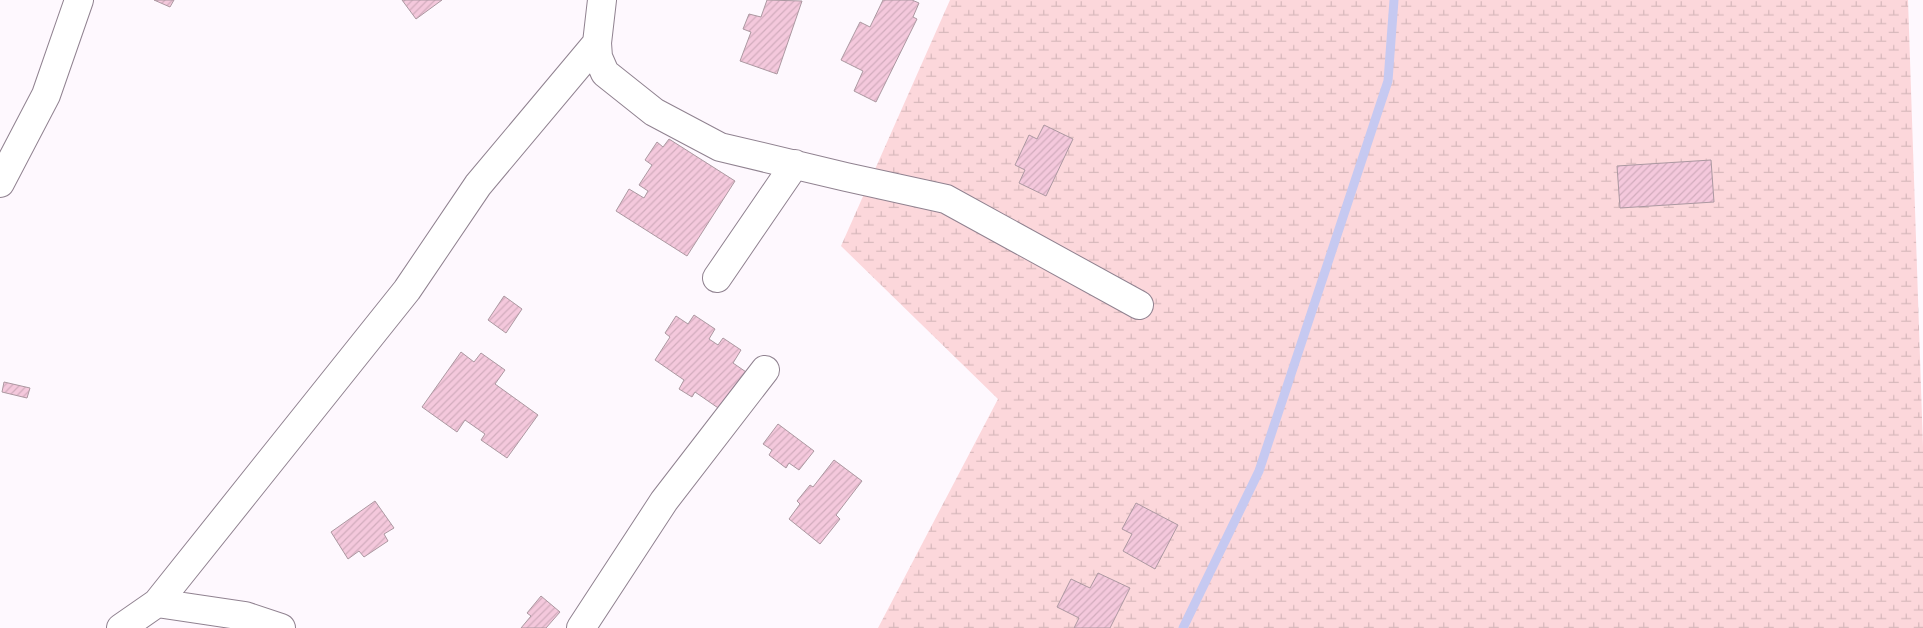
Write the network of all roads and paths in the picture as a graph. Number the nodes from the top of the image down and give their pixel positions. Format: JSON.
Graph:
{"nodes":[{"id":1,"x":79,"y":0,"type":"edge"},
{"id":2,"x":602,"y":0,"type":"edge"},
{"id":3,"x":597,"y":43,"type":"junction"},
{"id":4,"x":795,"y":164,"type":"junction"},
{"id":5,"x":0,"y":184,"type":"edge"},
{"id":6,"x":717,"y":278,"type":"dead end"},
{"id":7,"x":1139,"y":305,"type":"dead end"},
{"id":8,"x":765,"y":370,"type":"dead end"},
{"id":9,"x":157,"y":603,"type":"junction"},
{"id":10,"x":121,"y":628,"type":"edge"},
{"id":11,"x":282,"y":628,"type":"edge"},
{"id":12,"x":581,"y":628,"type":"edge"}],
"edges":[{"from":1,"to":5,"type":"street"},
{"from":2,"to":3,"type":"street"},
{"from":3,"to":4,"type":"street"},
{"from":3,"to":9,"type":"street"},
{"from":4,"to":6,"type":"street"},
{"from":4,"to":7,"type":"street"},
{"from":8,"to":12,"type":"street"},
{"from":9,"to":10,"type":"street"},
{"from":9,"to":11,"type":"street"}]}
